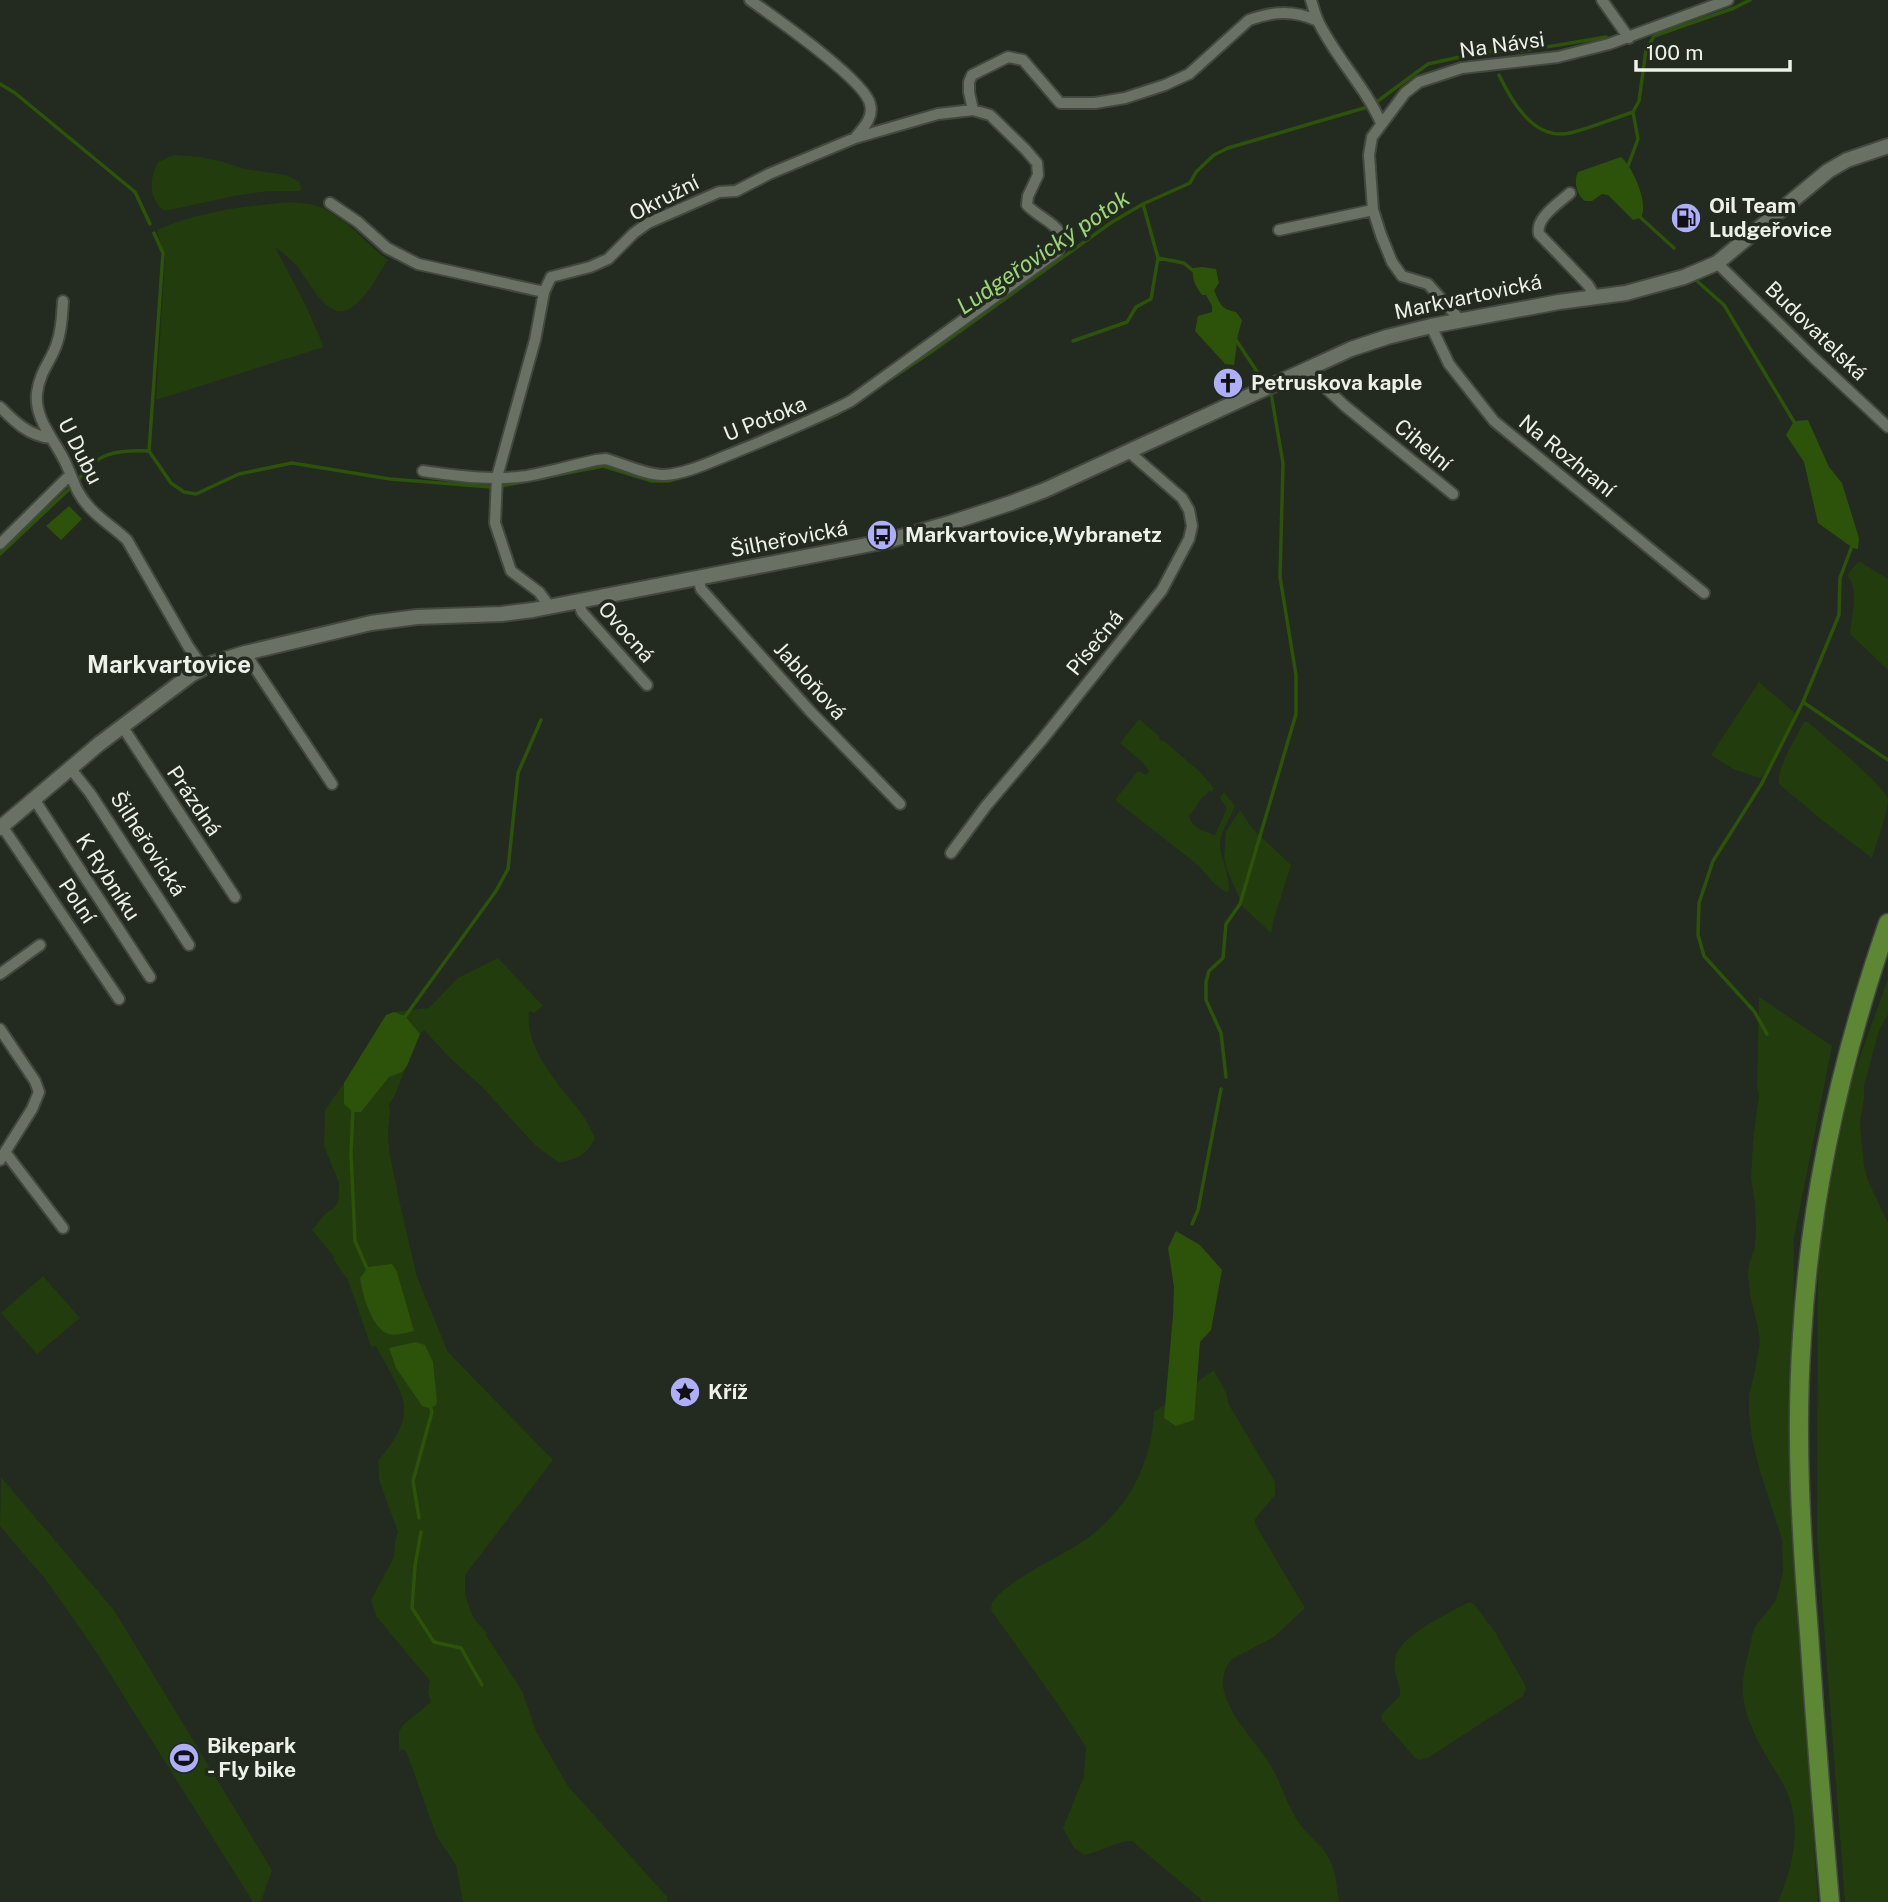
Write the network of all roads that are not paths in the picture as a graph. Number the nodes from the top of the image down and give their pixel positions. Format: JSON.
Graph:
{"nodes":[{"id":1,"x":750,"y":0,"type":"edge"},
{"id":2,"x":1311,"y":0,"type":"edge"},
{"id":3,"x":1602,"y":0,"type":"edge"},
{"id":4,"x":1728,"y":0,"type":"edge"},
{"id":5,"x":1318,"y":21,"type":"junction"},
{"id":6,"x":1629,"y":38,"type":"junction"},
{"id":7,"x":973,"y":110,"type":"junction"},
{"id":8,"x":1381,"y":123,"type":"junction"},
{"id":9,"x":855,"y":138,"type":"junction"},
{"id":10,"x":1888,"y":146,"type":"edge"},
{"id":11,"x":1570,"y":193,"type":"dead end"},
{"id":12,"x":330,"y":203,"type":"dead end"},
{"id":13,"x":1374,"y":210,"type":"junction"},
{"id":14,"x":1279,"y":230,"type":"dead end"},
{"id":15,"x":1717,"y":263,"type":"junction"},
{"id":16,"x":544,"y":292,"type":"junction"},
{"id":17,"x":1596,"y":298,"type":"junction"},
{"id":18,"x":63,"y":300,"type":"dead end"},
{"id":19,"x":1460,"y":320,"type":"junction"},
{"id":20,"x":1431,"y":326,"type":"junction"},
{"id":21,"x":1351,"y":349,"type":"joint"},
{"id":22,"x":1307,"y":369,"type":"junction"},
{"id":23,"x":0,"y":407,"type":"edge"},
{"id":24,"x":1888,"y":427,"type":"edge"},
{"id":25,"x":51,"y":438,"type":"junction"},
{"id":26,"x":1129,"y":452,"type":"junction"},
{"id":27,"x":423,"y":471,"type":"dead end"},
{"id":28,"x":70,"y":475,"type":"junction"},
{"id":29,"x":497,"y":477,"type":"junction"},
{"id":30,"x":1453,"y":494,"type":"dead end"},
{"id":31,"x":0,"y":544,"type":"edge"},
{"id":32,"x":698,"y":578,"type":"junction"},
{"id":33,"x":1704,"y":593,"type":"dead end"},
{"id":34,"x":578,"y":602,"type":"junction"},
{"id":35,"x":550,"y":607,"type":"junction"},
{"id":36,"x":245,"y":653,"type":"junction"},
{"id":37,"x":203,"y":668,"type":"junction"},
{"id":38,"x":647,"y":685,"type":"dead end"},
{"id":39,"x":122,"y":726,"type":"junction"},
{"id":40,"x":70,"y":768,"type":"junction"},
{"id":41,"x":332,"y":784,"type":"dead end"},
{"id":42,"x":34,"y":799,"type":"junction"},
{"id":43,"x":900,"y":804,"type":"dead end"},
{"id":44,"x":1,"y":827,"type":"edge"},
{"id":45,"x":951,"y":853,"type":"dead end"},
{"id":46,"x":235,"y":897,"type":"dead end"},
{"id":47,"x":1888,"y":923,"type":"edge"},
{"id":48,"x":40,"y":945,"type":"dead end"},
{"id":49,"x":189,"y":945,"type":"dead end"},
{"id":50,"x":0,"y":974,"type":"edge"},
{"id":51,"x":150,"y":976,"type":"dead end"},
{"id":52,"x":119,"y":999,"type":"dead end"},
{"id":53,"x":0,"y":1029,"type":"edge"},
{"id":54,"x":2,"y":1156,"type":"edge"},
{"id":55,"x":63,"y":1228,"type":"dead end"},
{"id":56,"x":1829,"y":1897,"type":"edge"}],
"edges":[{"from":1,"to":9,"type":"street"},
{"from":2,"to":5,"type":"street"},
{"from":3,"to":6,"type":"street"},
{"from":4,"to":6,"type":"street","name":"Na Návsi"},
{"from":5,"to":7,"type":"street"},
{"from":5,"to":8,"type":"street"},
{"from":6,"to":8,"type":"street","name":"Na Návsi"},
{"from":7,"to":9,"type":"street","name":"Okružní"},
{"from":7,"to":29,"type":"street","name":"U Potoka"},
{"from":8,"to":13,"type":"street","name":"Na Návsi"},
{"from":9,"to":16,"type":"street","name":"Okružní"},
{"from":10,"to":15,"type":"street","name":"Markvartovická"},
{"from":11,"to":17,"type":"street","name":"Markvartovická"},
{"from":12,"to":16,"type":"street"},
{"from":13,"to":14,"type":"street"},
{"from":13,"to":19,"type":"street","name":"Na Návsi"},
{"from":15,"to":17,"type":"street","name":"Markvartovická"},
{"from":15,"to":24,"type":"street","name":"Budovatelská"},
{"from":16,"to":29,"type":"street"},
{"from":17,"to":19,"type":"street","name":"Markvartovická"},
{"from":18,"to":25,"type":"street","name":"U Dubu"},
{"from":19,"to":20,"type":"street","name":"Markvartovická"},
{"from":20,"to":21,"type":"street","name":"Markvartovická"},
{"from":20,"to":33,"type":"street","name":"Na Rozhraní"},
{"from":21,"to":22,"type":"street","name":"Šilheřovická"},
{"from":22,"to":26,"type":"street","name":"Šilheřovická"},
{"from":22,"to":30,"type":"street","name":"Cihelní"},
{"from":23,"to":25,"type":"street"},
{"from":25,"to":28,"type":"street","name":"U Dubu"},
{"from":26,"to":32,"type":"street","name":"Šilheřovická"},
{"from":26,"to":45,"type":"street","name":"Písečná"},
{"from":27,"to":29,"type":"street","name":"U Potoka"},
{"from":28,"to":31,"type":"street"},
{"from":28,"to":37,"type":"street","name":"U Dubu"},
{"from":29,"to":35,"type":"street"},
{"from":32,"to":34,"type":"street","name":"Šilheřovická"},
{"from":32,"to":43,"type":"street","name":"Jabloňová"},
{"from":34,"to":35,"type":"street","name":"Šilheřovická"},
{"from":34,"to":38,"type":"street","name":"Ovocná"},
{"from":35,"to":36,"type":"street","name":"Šilheřovická"},
{"from":36,"to":37,"type":"street","name":"Šilheřovická"},
{"from":36,"to":41,"type":"street"},
{"from":37,"to":39,"type":"street","name":"Šilheřovická"},
{"from":39,"to":40,"type":"street","name":"Šilheřovická"},
{"from":39,"to":46,"type":"street","name":"Prázdná"},
{"from":40,"to":42,"type":"street","name":"Šilheřovická"},
{"from":40,"to":49,"type":"street","name":"Šilheřovická"},
{"from":42,"to":44,"type":"street","name":"Šilheřovická"},
{"from":42,"to":51,"type":"street","name":"K Rybníku"},
{"from":44,"to":52,"type":"street","name":"Polní"},
{"from":47,"to":56,"type":"main road"},
{"from":48,"to":50,"type":"street"},
{"from":53,"to":54,"type":"street"},
{"from":54,"to":55,"type":"street"}]}
